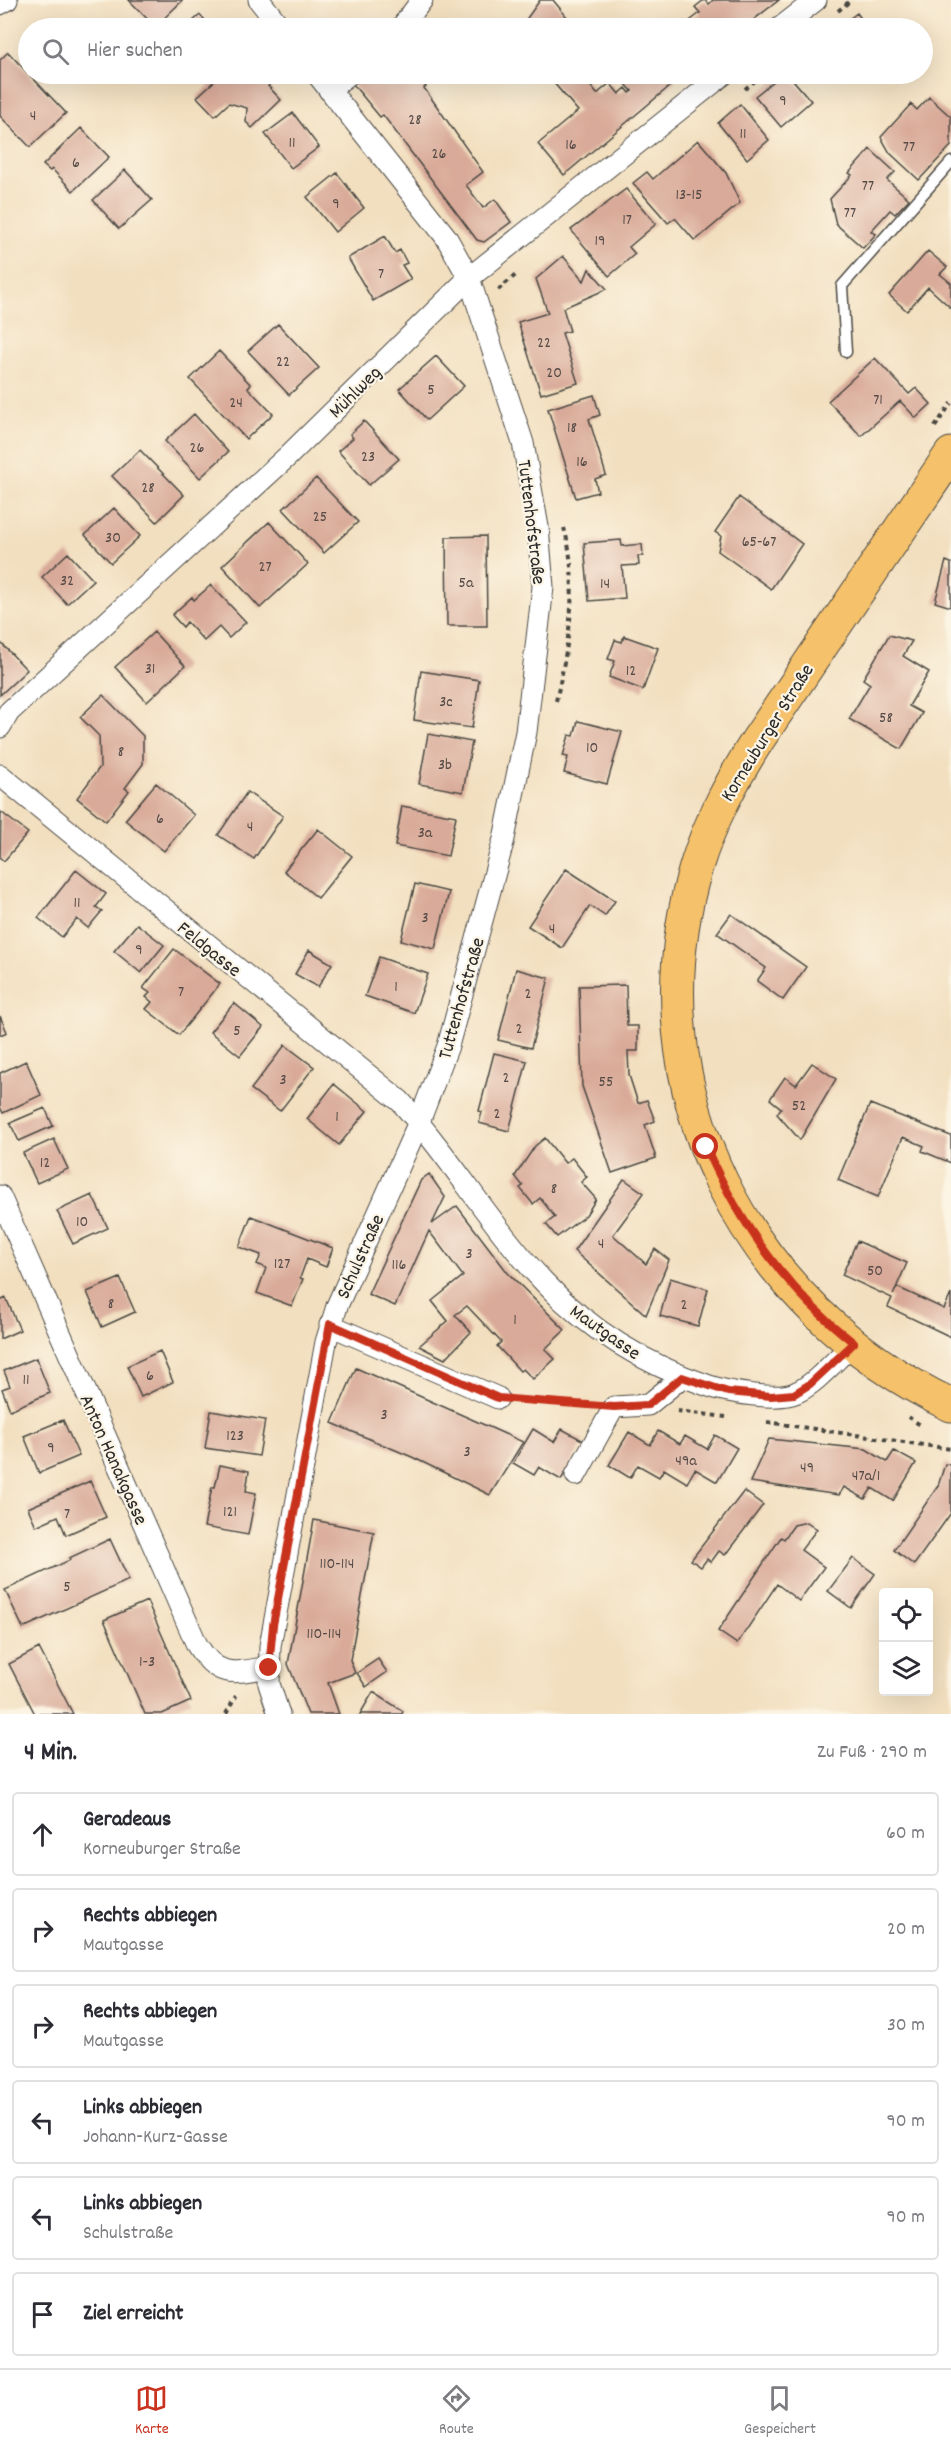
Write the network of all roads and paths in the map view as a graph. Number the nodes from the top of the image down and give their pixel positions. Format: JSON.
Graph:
{"nodes":[{"id":1,"x":7,"y":0,"type":"edge"},
{"id":2,"x":259,"y":0,"type":"edge"},
{"id":3,"x":423,"y":0,"type":"edge"},
{"id":4,"x":816,"y":0,"type":"edge"},
{"id":5,"x":0,"y":4,"type":"edge"},
{"id":6,"x":273,"y":18,"type":"edge"},
{"id":7,"x":409,"y":18,"type":"edge"},
{"id":8,"x":793,"y":18,"type":"edge"},
{"id":9,"x":325,"y":84,"type":"edge"},
{"id":10,"x":712,"y":84,"type":"edge"},
{"id":11,"x":951,"y":162,"type":"edge"},
{"id":12,"x":469,"y":278,"type":"junction"},
{"id":13,"x":846,"y":352,"type":"dead end"},
{"id":14,"x":951,"y":403,"type":"edge"},
{"id":15,"x":942,"y":442,"type":"edge"},
{"id":16,"x":0,"y":727,"type":"edge"},
{"id":17,"x":0,"y":774,"type":"edge"},
{"id":18,"x":419,"y":1122,"type":"junction"},
{"id":19,"x":0,"y":1196,"type":"edge"},
{"id":20,"x":330,"y":1324,"type":"junction"},
{"id":21,"x":854,"y":1343,"type":"junction"},
{"id":22,"x":682,"y":1377,"type":"junction"},
{"id":23,"x":498,"y":1398,"type":"joint"},
{"id":24,"x":614,"y":1407,"type":"junction"},
{"id":25,"x":906,"y":1415,"type":"dead end"},
{"id":26,"x":941,"y":1418,"type":"edge"},
{"id":27,"x":576,"y":1475,"type":"dead end"},
{"id":28,"x":269,"y":1668,"type":"junction"},
{"id":29,"x":279,"y":1714,"type":"edge"}],
"edges":[{"from":1,"to":5,"type":"street"},
{"from":2,"to":6,"type":"street"},
{"from":3,"to":7,"type":"street"},
{"from":4,"to":8,"type":"street"},
{"from":9,"to":12,"type":"street","name":"Tuttenhofstraße"},
{"from":10,"to":12,"type":"street","name":"Mühlweg"},
{"from":11,"to":13,"type":"lane"},
{"from":12,"to":16,"type":"street","name":"Mühlweg"},
{"from":12,"to":18,"type":"street","name":"Tuttenhofstraße"},
{"from":14,"to":15,"type":"path"},
{"from":15,"to":21,"type":"main road","name":"Korneuburger Straße"},
{"from":17,"to":18,"type":"street","name":"Feldgasse"},
{"from":18,"to":20,"type":"street","name":"Schulstraße"},
{"from":18,"to":22,"type":"street","name":"Mautgasse"},
{"from":19,"to":28,"type":"street","name":"Anton Hanakgasse"},
{"from":20,"to":23,"type":"street"},
{"from":20,"to":28,"type":"street","name":"Schulstraße"},
{"from":21,"to":22,"type":"street","name":"Mautgasse"},
{"from":21,"to":26,"type":"main road","name":"Korneuburger Straße"},
{"from":22,"to":24,"type":"street"},
{"from":23,"to":24,"type":"path"},
{"from":24,"to":27,"type":"street"},
{"from":25,"to":26,"type":"path"},
{"from":28,"to":29,"type":"street","name":"Schulstraße"}]}
